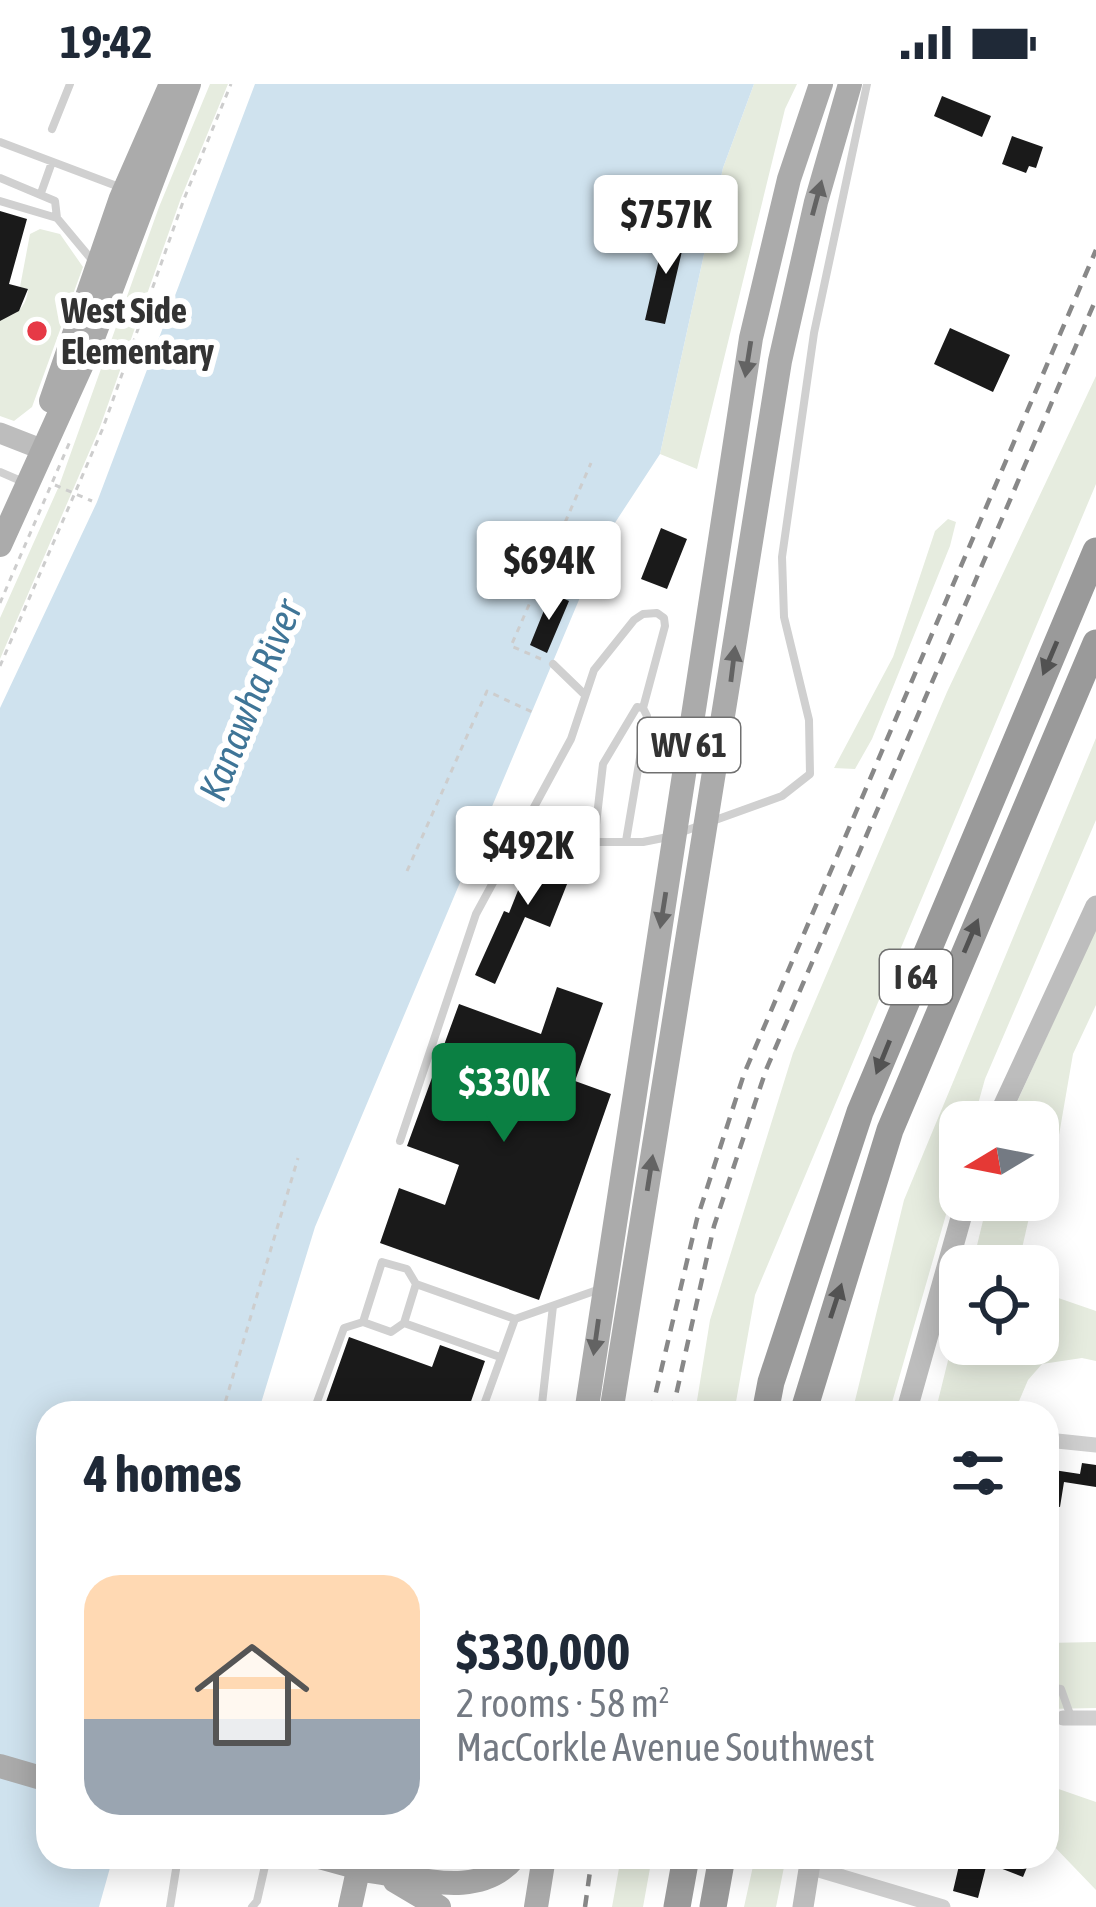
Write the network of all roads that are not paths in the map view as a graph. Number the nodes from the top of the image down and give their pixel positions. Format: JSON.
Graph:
{"nodes":[{"id":1,"x":70,"y":84,"type":"edge"},
{"id":2,"x":171,"y":84,"type":"edge"},
{"id":3,"x":189,"y":84,"type":"edge"},
{"id":4,"x":821,"y":84,"type":"edge"},
{"id":5,"x":850,"y":84,"type":"edge"},
{"id":6,"x":867,"y":84,"type":"edge"},
{"id":7,"x":52,"y":129,"type":"dead end"},
{"id":8,"x":0,"y":142,"type":"edge"},
{"id":9,"x":52,"y":162,"type":"junction"},
{"id":10,"x":0,"y":178,"type":"edge"},
{"id":11,"x":125,"y":190,"type":"junction"},
{"id":12,"x":41,"y":193,"type":"junction"},
{"id":13,"x":0,"y":201,"type":"edge"},
{"id":14,"x":57,"y":218,"type":"junction"},
{"id":15,"x":97,"y":266,"type":"junction"},
{"id":16,"x":0,"y":433,"type":"edge"},
{"id":17,"x":40,"y":449,"type":"junction"},
{"id":18,"x":0,"y":472,"type":"edge"},
{"id":19,"x":27,"y":484,"type":"junction"},
{"id":20,"x":0,"y":545,"type":"edge"},
{"id":21,"x":1096,"y":551,"type":"edge"},
{"id":22,"x":1096,"y":643,"type":"edge"},
{"id":23,"x":553,"y":664,"type":"road end"},
{"id":24,"x":584,"y":694,"type":"junction"},
{"id":25,"x":643,"y":708,"type":"junction"},
{"id":26,"x":708,"y":821,"type":"junction"},
{"id":27,"x":675,"y":835,"type":"junction"},
{"id":28,"x":626,"y":842,"type":"junction"},
{"id":29,"x":1096,"y":906,"type":"edge"},
{"id":30,"x":1006,"y":1101,"type":"edge"},
{"id":31,"x":400,"y":1141,"type":"dead end"},
{"id":32,"x":960,"y":1221,"type":"edge"},
{"id":33,"x":416,"y":1284,"type":"junction"},
{"id":34,"x":616,"y":1289,"type":"junction"},
{"id":35,"x":553,"y":1306,"type":"junction"},
{"id":36,"x":515,"y":1319,"type":"junction"},
{"id":37,"x":362,"y":1322,"type":"junction"},
{"id":38,"x":404,"y":1323,"type":"junction"},
{"id":39,"x":500,"y":1357,"type":"junction"},
{"id":40,"x":317,"y":1401,"type":"edge"},
{"id":41,"x":485,"y":1401,"type":"edge"},
{"id":42,"x":542,"y":1401,"type":"edge"},
{"id":43,"x":589,"y":1401,"type":"edge"},
{"id":44,"x":611,"y":1401,"type":"edge"},
{"id":45,"x":767,"y":1401,"type":"edge"},
{"id":46,"x":807,"y":1401,"type":"edge"},
{"id":47,"x":909,"y":1401,"type":"edge"},
{"id":48,"x":1059,"y":1442,"type":"edge"},
{"id":49,"x":1096,"y":1445,"type":"edge"},
{"id":50,"x":1059,"y":1689,"type":"edge"},
{"id":51,"x":1067,"y":1718,"type":"joint"},
{"id":52,"x":1096,"y":1718,"type":"edge"},
{"id":53,"x":0,"y":1766,"type":"edge"},
{"id":54,"x":36,"y":1776,"type":"edge"},
{"id":55,"x":176,"y":1869,"type":"edge"},
{"id":56,"x":263,"y":1869,"type":"edge"},
{"id":57,"x":364,"y":1869,"type":"edge"},
{"id":58,"x":376,"y":1869,"type":"edge"},
{"id":59,"x":503,"y":1869,"type":"edge"},
{"id":60,"x":542,"y":1869,"type":"edge"},
{"id":61,"x":684,"y":1869,"type":"edge"},
{"id":62,"x":720,"y":1869,"type":"edge"},
{"id":63,"x":809,"y":1869,"type":"edge"},
{"id":64,"x":831,"y":1869,"type":"edge"},
{"id":65,"x":434,"y":1899,"type":"edge"},
{"id":66,"x":171,"y":1907,"type":"edge"},
{"id":67,"x":252,"y":1907,"type":"edge"},
{"id":68,"x":350,"y":1907,"type":"edge"},
{"id":69,"x":536,"y":1907,"type":"edge"},
{"id":70,"x":677,"y":1907,"type":"edge"},
{"id":71,"x":713,"y":1907,"type":"edge"},
{"id":72,"x":803,"y":1907,"type":"edge"},
{"id":73,"x":944,"y":1907,"type":"edge"}],
"edges":[{"from":1,"to":7,"type":"lane"},
{"from":2,"to":11,"type":"main road"},
{"from":3,"to":17,"type":"main road"},
{"from":4,"to":27,"type":"main road","number":"WV 61","one_way":true},
{"from":26,"to":5,"type":"main road","number":"WV 61","one_way":true},
{"from":6,"to":26,"type":"lane"},
{"from":8,"to":9,"type":"lane"},
{"from":9,"to":11,"type":"lane"},
{"from":9,"to":12,"type":"lane"},
{"from":10,"to":12,"type":"lane"},
{"from":11,"to":15,"type":"main road"},
{"from":12,"to":14,"type":"lane"},
{"from":13,"to":14,"type":"lane"},
{"from":14,"to":15,"type":"lane"},
{"from":15,"to":17,"type":"main road"},
{"from":16,"to":17,"type":"main road"},
{"from":17,"to":19,"type":"main road"},
{"from":18,"to":19,"type":"lane"},
{"from":19,"to":20,"type":"main road"},
{"from":21,"to":45,"type":"highway","number":"I 64","one_way":true},
{"from":46,"to":22,"type":"highway","number":"I 64","one_way":true},
{"from":23,"to":24,"type":"lane"},
{"from":24,"to":25,"type":"lane"},
{"from":24,"to":31,"type":"lane"},
{"from":25,"to":28,"type":"lane"},
{"from":25,"to":28,"type":"lane"},
{"from":26,"to":27,"type":"lane"},
{"from":34,"to":26,"type":"main road","number":"WV 61","one_way":true},
{"from":27,"to":28,"type":"lane"},
{"from":27,"to":34,"type":"main road","number":"WV 61","one_way":true},
{"from":29,"to":30,"type":"main road"},
{"from":32,"to":47,"type":"main road"},
{"from":33,"to":36,"type":"lane"},
{"from":33,"to":37,"type":"lane"},
{"from":33,"to":38,"type":"lane"},
{"from":34,"to":35,"type":"lane"},
{"from":34,"to":43,"type":"main road","number":"WV 61","one_way":true},
{"from":34,"to":44,"type":"main road","number":"WV 61"},
{"from":35,"to":36,"type":"lane"},
{"from":35,"to":42,"type":"lane"},
{"from":36,"to":39,"type":"lane"},
{"from":37,"to":38,"type":"lane"},
{"from":37,"to":40,"type":"lane"},
{"from":38,"to":39,"type":"lane"},
{"from":39,"to":41,"type":"lane"},
{"from":48,"to":49,"type":"street"},
{"from":50,"to":51,"type":"lane"},
{"from":51,"to":52,"type":"street"},
{"from":53,"to":54,"type":"main road"},
{"from":55,"to":66,"type":"lane"},
{"from":56,"to":67,"type":"lane"},
{"from":57,"to":68,"type":"main road"},
{"from":58,"to":65,"type":"main road"},
{"from":59,"to":65,"type":"main road"},
{"from":60,"to":69,"type":"main road"},
{"from":61,"to":70,"type":"highway"},
{"from":62,"to":71,"type":"highway"},
{"from":63,"to":72,"type":"main road"},
{"from":64,"to":73,"type":"street"}]}
